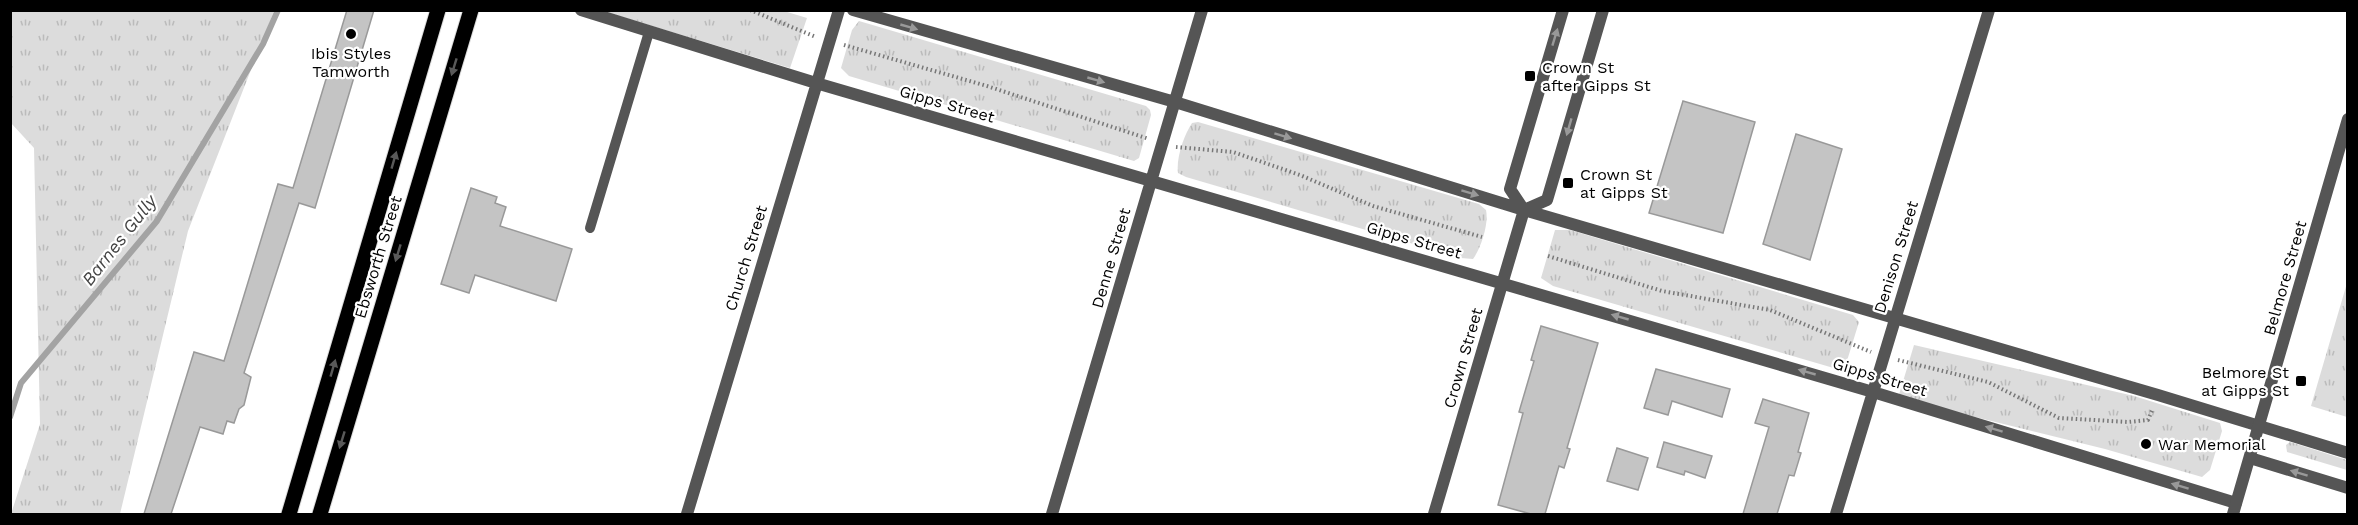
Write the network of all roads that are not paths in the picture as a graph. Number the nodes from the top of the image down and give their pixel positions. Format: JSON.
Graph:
{"nodes":[{"id":1,"x":438,"y":10,"type":"edge"},
{"id":2,"x":471,"y":10,"type":"edge"},
{"id":3,"x":581,"y":10,"type":"edge"},
{"id":4,"x":839,"y":10,"type":"edge"},
{"id":5,"x":853,"y":10,"type":"edge"},
{"id":6,"x":1202,"y":10,"type":"edge"},
{"id":7,"x":1563,"y":10,"type":"edge"},
{"id":8,"x":1603,"y":10,"type":"edge"},
{"id":9,"x":1989,"y":10,"type":"edge"},
{"id":10,"x":649,"y":32,"type":"junction"},
{"id":11,"x":816,"y":83,"type":"junction"},
{"id":12,"x":1174,"y":102,"type":"junction"},
{"id":13,"x":2348,"y":119,"type":"edge"},
{"id":14,"x":1151,"y":180,"type":"junction"},
{"id":15,"x":1524,"y":210,"type":"junction"},
{"id":16,"x":590,"y":228,"type":"dead end"},
{"id":17,"x":1502,"y":283,"type":"junction"},
{"id":18,"x":1894,"y":318,"type":"junction"},
{"id":19,"x":1873,"y":392,"type":"junction"},
{"id":20,"x":2259,"y":427,"type":"junction"},
{"id":21,"x":2348,"y":453,"type":"edge"},
{"id":22,"x":2250,"y":458,"type":"junction"},
{"id":23,"x":2348,"y":488,"type":"edge"},
{"id":24,"x":2235,"y":509,"type":"edge"},
{"id":25,"x":289,"y":514,"type":"edge"},
{"id":26,"x":320,"y":514,"type":"edge"},
{"id":27,"x":687,"y":514,"type":"edge"},
{"id":28,"x":1052,"y":514,"type":"edge"},
{"id":29,"x":1434,"y":514,"type":"edge"},
{"id":30,"x":1836,"y":514,"type":"edge"}],
"edges":[{"from":25,"to":1,"type":"main road","name":"Ebsworth Street","one_way":true},
{"from":2,"to":26,"type":"main road","name":"Ebsworth Street","one_way":true},
{"from":3,"to":10,"type":"street","name":"Gipps Street"},
{"from":4,"to":11,"type":"street","name":"Church Street"},
{"from":5,"to":12,"type":"street","one_way":true},
{"from":6,"to":12,"type":"street","name":"Denne Street"},
{"from":15,"to":7,"type":"street","one_way":true},
{"from":8,"to":15,"type":"street","one_way":true},
{"from":9,"to":18,"type":"street","name":"Denison Street"},
{"from":10,"to":11,"type":"street","name":"Gipps Street"},
{"from":10,"to":16,"type":"lane"},
{"from":11,"to":14,"type":"street","name":"Gipps Street"},
{"from":11,"to":27,"type":"street","name":"Church Street"},
{"from":12,"to":14,"type":"street","name":"Denne Street"},
{"from":12,"to":15,"type":"street","one_way":true},
{"from":13,"to":20,"type":"street","name":"Belmore Street"},
{"from":14,"to":17,"type":"street","name":"Gipps Street"},
{"from":14,"to":28,"type":"street","name":"Denne Street"},
{"from":15,"to":17,"type":"street","name":"Crown Street"},
{"from":15,"to":18,"type":"street"},
{"from":19,"to":17,"type":"street","name":"Gipps Street","one_way":true},
{"from":17,"to":29,"type":"street","name":"Crown Street"},
{"from":18,"to":19,"type":"street","name":"Denison Street"},
{"from":18,"to":20,"type":"street"},
{"from":24,"to":19,"type":"street","name":"Gipps Street","one_way":true},
{"from":19,"to":30,"type":"street","name":"Denison Street"},
{"from":20,"to":21,"type":"street"},
{"from":20,"to":22,"type":"street","name":"Belmore Street"},
{"from":23,"to":22,"type":"street","one_way":true},
{"from":22,"to":24,"type":"street","name":"Belmore Street"}]}
